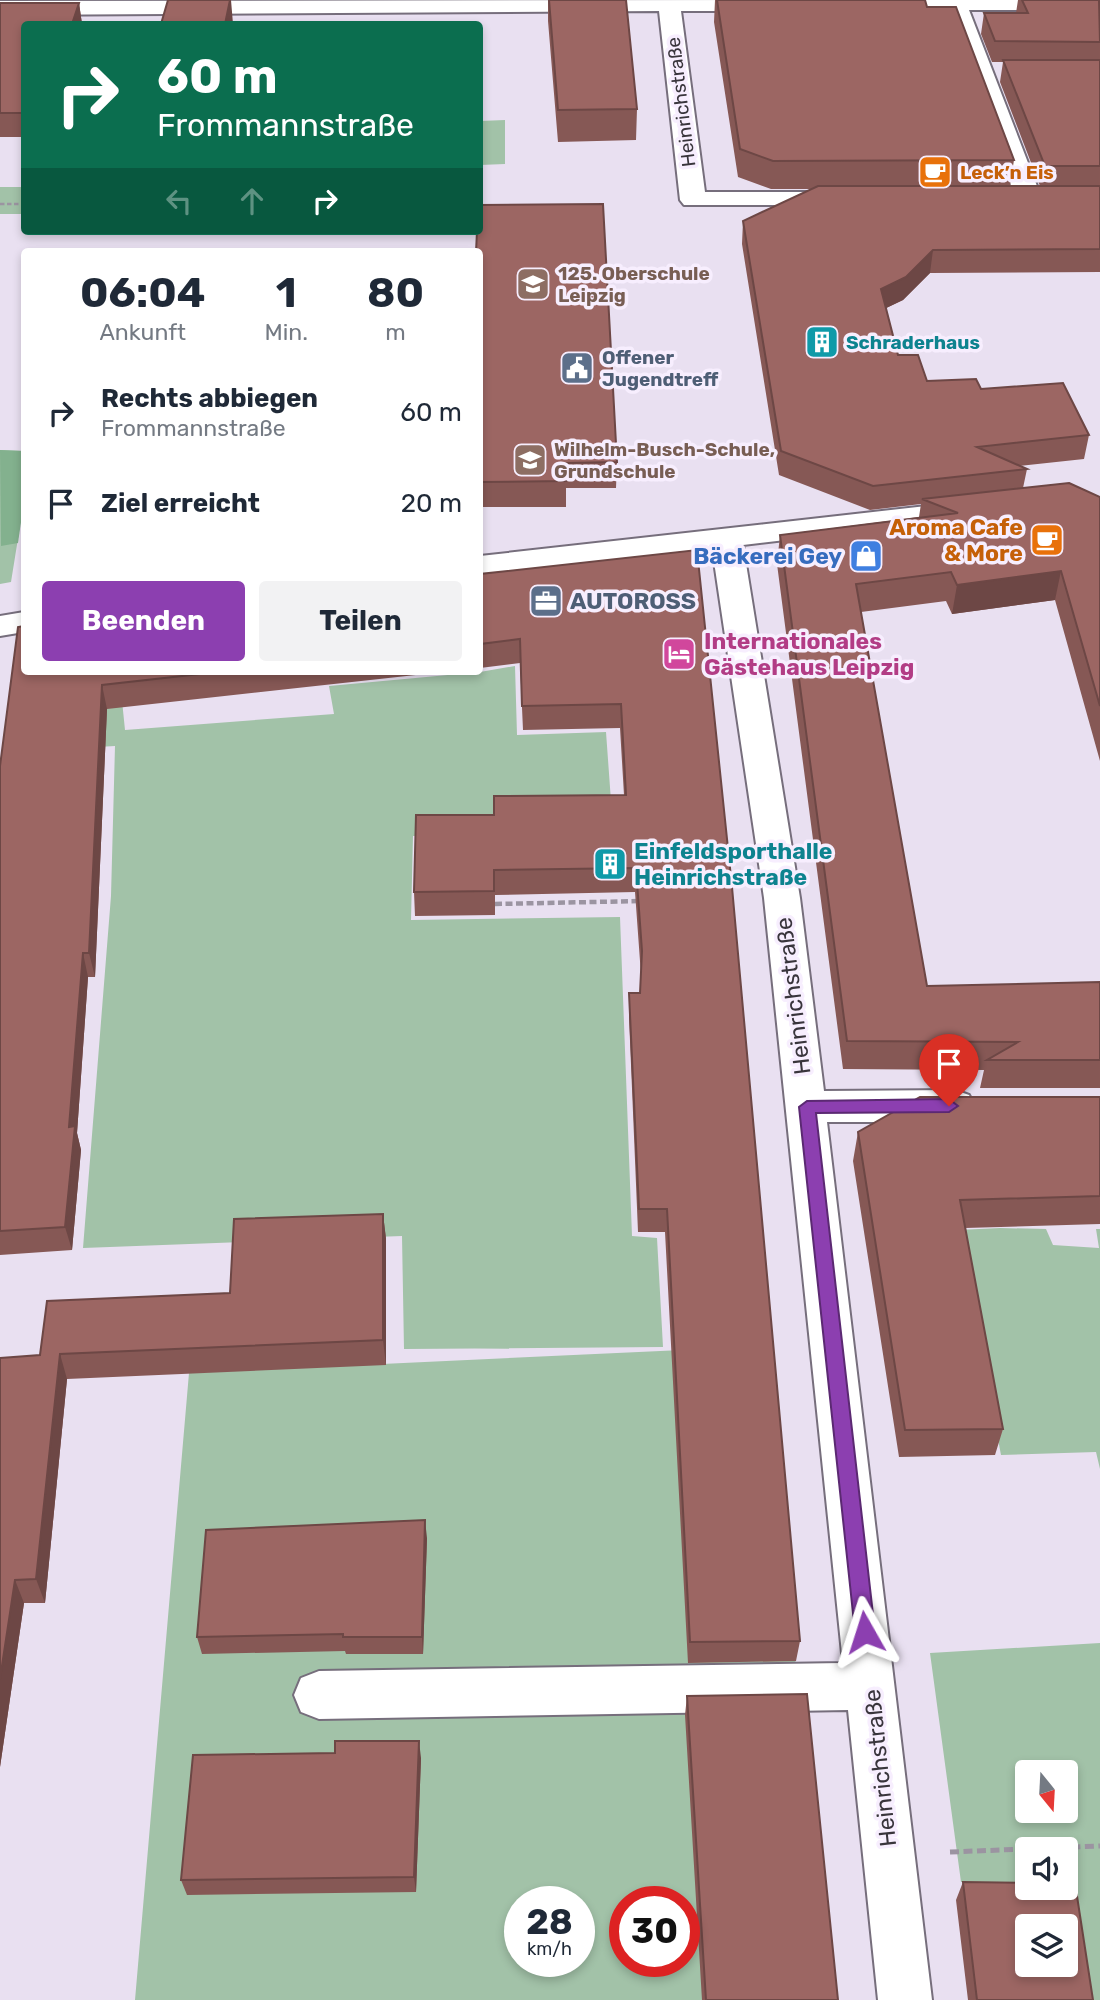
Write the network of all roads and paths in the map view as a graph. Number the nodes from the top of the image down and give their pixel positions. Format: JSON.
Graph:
{"nodes":[{"id":1,"x":987,"y":1,"type":"edge"},
{"id":2,"x":858,"y":3,"type":"edge"},
{"id":3,"x":955,"y":3,"type":"junction"},
{"id":4,"x":1100,"y":3,"type":"edge"},
{"id":5,"x":669,"y":4,"type":"junction"},
{"id":6,"x":789,"y":4,"type":"edge"},
{"id":7,"x":0,"y":8,"type":"edge"},
{"id":8,"x":119,"y":16,"type":"edge"},
{"id":9,"x":982,"y":72,"type":"junction"},
{"id":10,"x":1008,"y":72,"type":"edge"},
{"id":11,"x":868,"y":200,"type":"edge"},
{"id":12,"x":1003,"y":200,"type":"edge"},
{"id":13,"x":0,"y":204,"type":"edge"},
{"id":14,"x":21,"y":204,"type":"edge"},
{"id":15,"x":1003,"y":507,"type":"edge"},
{"id":16,"x":726,"y":536,"type":"junction"},
{"id":17,"x":483,"y":565,"type":"edge"},
{"id":18,"x":21,"y":622,"type":"edge"},
{"id":19,"x":0,"y":626,"type":"edge"},
{"id":20,"x":646,"y":901,"type":"edge"},
{"id":21,"x":495,"y":904,"type":"edge"},
{"id":22,"x":988,"y":1106,"type":"edge"},
{"id":23,"x":807,"y":1107,"type":"junction"},
{"id":24,"x":871,"y":1686,"type":"junction"},
{"id":25,"x":319,"y":1695,"type":"dead end"},
{"id":26,"x":1100,"y":1846,"type":"edge"},
{"id":27,"x":950,"y":1852,"type":"dead end"},
{"id":28,"x":905,"y":2000,"type":"edge"}],
"edges":[{"from":1,"to":3,"type":"street"},
{"from":1,"to":4,"type":"street"},
{"from":2,"to":3,"type":"street"},
{"from":3,"to":9,"type":"street"},
{"from":5,"to":6,"type":"street"},
{"from":5,"to":8,"type":"street"},
{"from":5,"to":11,"type":"street","name":"Heinrichstraße"},
{"from":7,"to":8,"type":"street"},
{"from":9,"to":10,"type":"street"},
{"from":9,"to":12,"type":"street"},
{"from":13,"to":14,"type":"path"},
{"from":15,"to":16,"type":"street"},
{"from":16,"to":17,"type":"street"},
{"from":16,"to":23,"type":"street","name":"Heinrichstraße"},
{"from":18,"to":19,"type":"street"},
{"from":20,"to":21,"type":"path"},
{"from":22,"to":23,"type":"street"},
{"from":23,"to":24,"type":"street","name":"Heinrichstraße"},
{"from":24,"to":25,"type":"street"},
{"from":24,"to":28,"type":"street","name":"Heinrichstraße"},
{"from":26,"to":27,"type":"path"}]}
